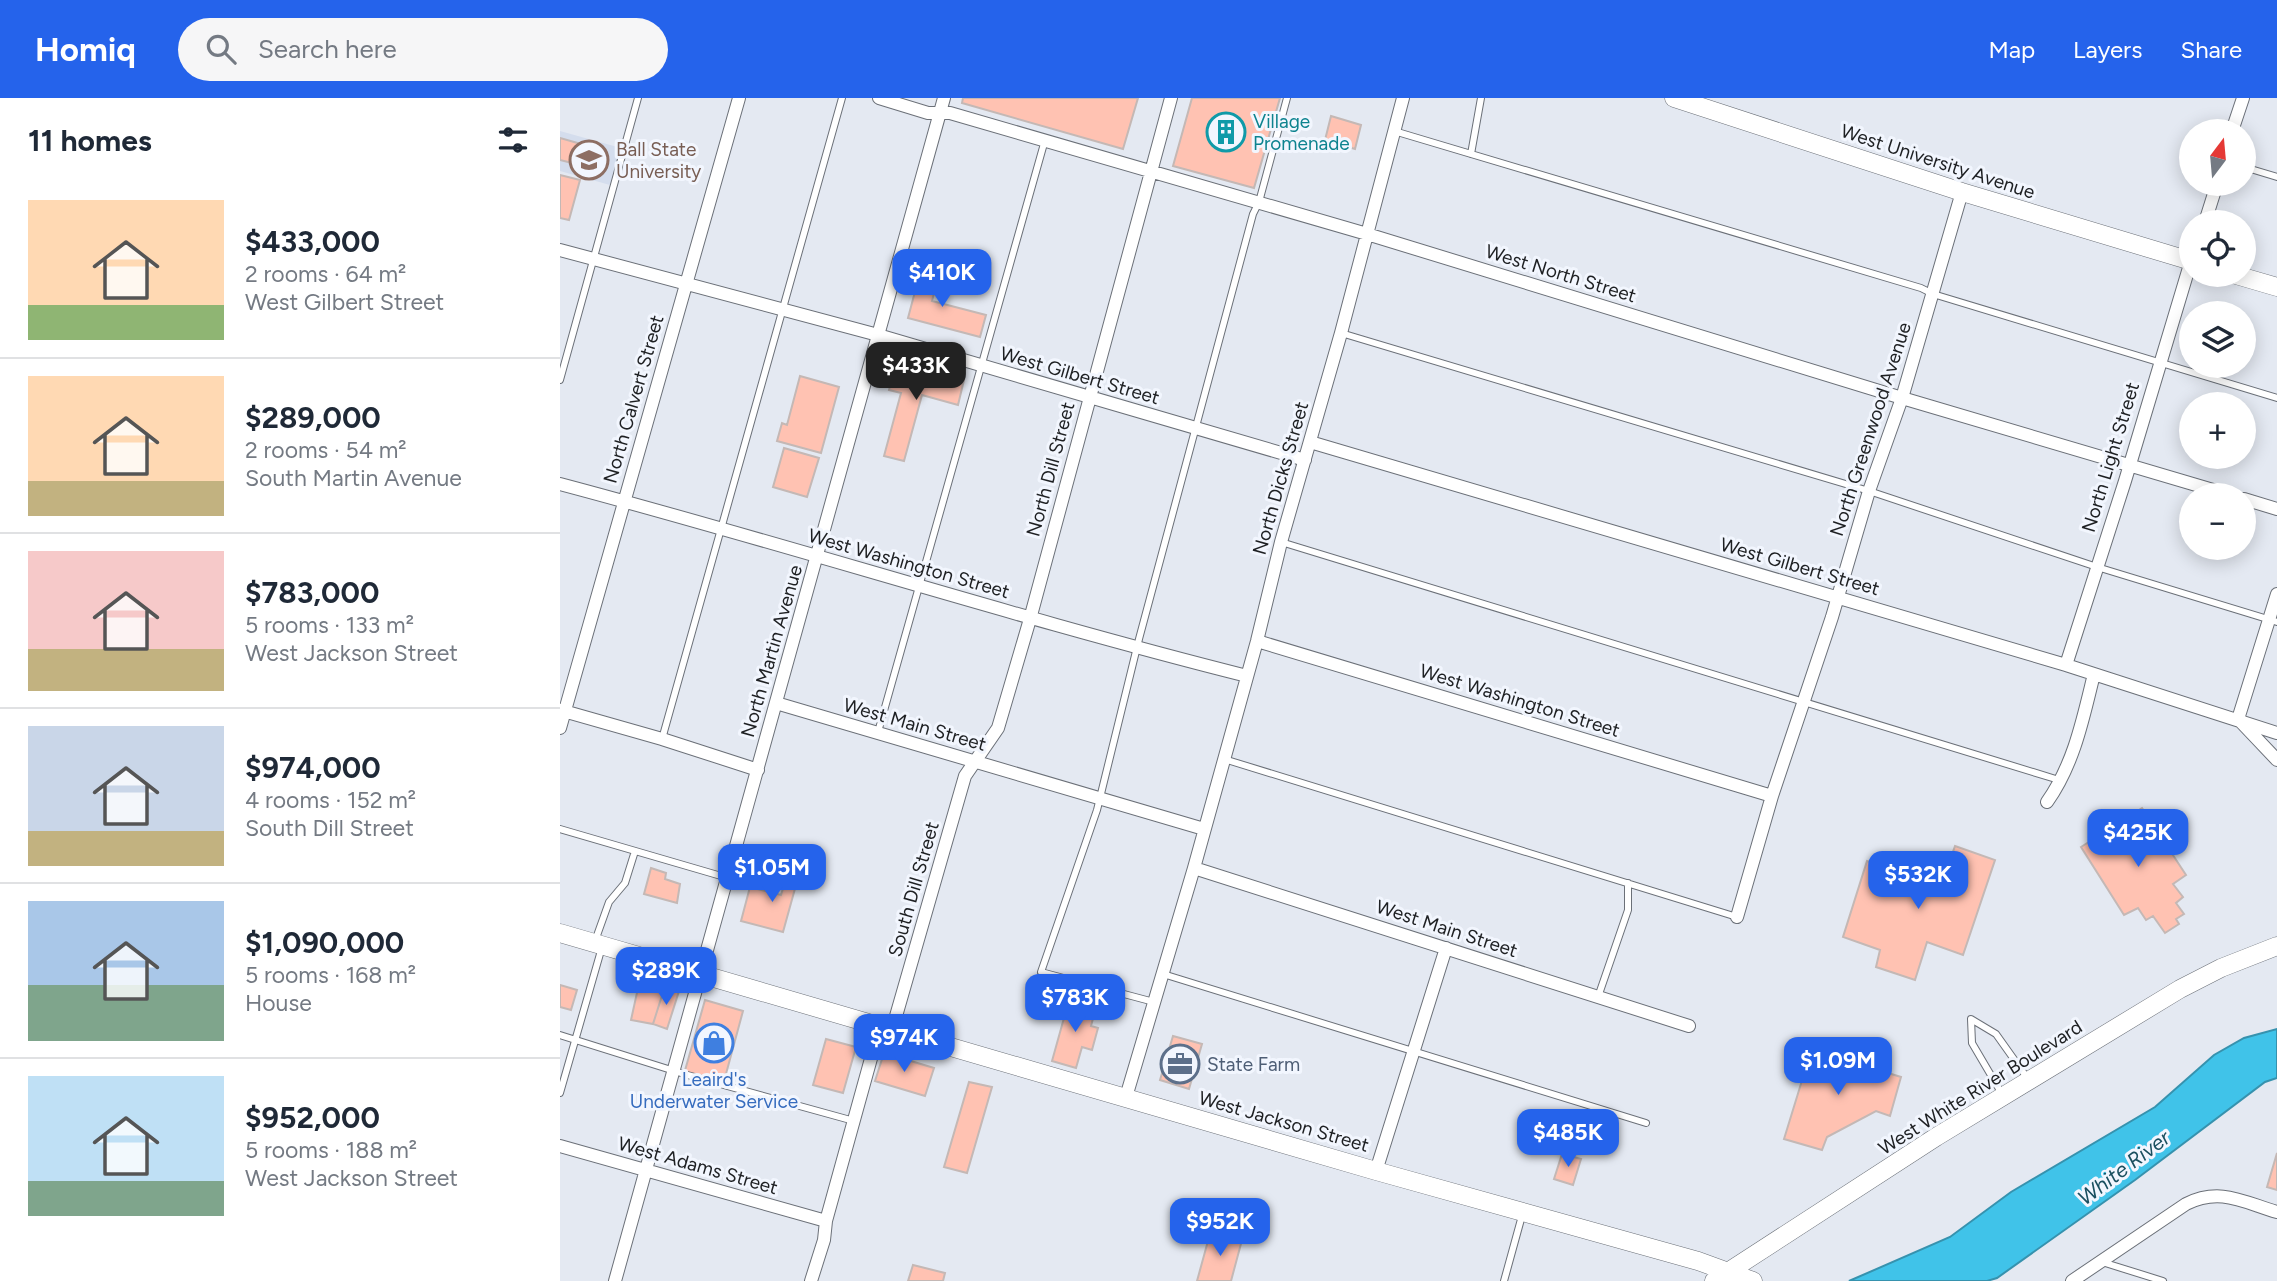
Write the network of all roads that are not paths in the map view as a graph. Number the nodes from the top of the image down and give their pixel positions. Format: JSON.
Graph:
{"nodes":[{"id":1,"x":638,"y":98,"type":"edge"},
{"id":2,"x":738,"y":98,"type":"edge"},
{"id":3,"x":842,"y":98,"type":"edge"},
{"id":4,"x":879,"y":98,"type":"edge"},
{"id":5,"x":944,"y":98,"type":"edge"},
{"id":6,"x":1171,"y":98,"type":"edge"},
{"id":7,"x":1287,"y":98,"type":"edge"},
{"id":8,"x":1403,"y":98,"type":"edge"},
{"id":9,"x":1481,"y":98,"type":"edge"},
{"id":10,"x":1674,"y":98,"type":"edge"},
{"id":11,"x":2242,"y":98,"type":"edge"},
{"id":12,"x":940,"y":112,"type":"junction"},
{"id":13,"x":2236,"y":119,"type":"edge"},
{"id":14,"x":1394,"y":131,"type":"junction"},
{"id":15,"x":1045,"y":140,"type":"junction"},
{"id":16,"x":1471,"y":154,"type":"junction"},
{"id":17,"x":1150,"y":171,"type":"junction"},
{"id":18,"x":2256,"y":171,"type":"edge"},
{"id":19,"x":2277,"y":177,"type":"edge"},
{"id":20,"x":1962,"y":192,"type":"junction"},
{"id":21,"x":1259,"y":202,"type":"junction"},
{"id":22,"x":1367,"y":234,"type":"junction"},
{"id":23,"x":560,"y":250,"type":"edge"},
{"id":24,"x":2179,"y":257,"type":"edge"},
{"id":25,"x":594,"y":259,"type":"junction"},
{"id":26,"x":2256,"y":281,"type":"edge"},
{"id":27,"x":687,"y":282,"type":"junction"},
{"id":28,"x":2183,"y":287,"type":"edge"},
{"id":29,"x":2277,"y":287,"type":"edge"},
{"id":30,"x":1933,"y":294,"type":"junction"},
{"id":31,"x":783,"y":309,"type":"junction"},
{"id":32,"x":1341,"y":333,"type":"junction"},
{"id":33,"x":878,"y":335,"type":"junction"},
{"id":34,"x":2160,"y":361,"type":"junction"},
{"id":35,"x":982,"y":366,"type":"junction"},
{"id":36,"x":560,"y":380,"type":"edge"},
{"id":37,"x":1089,"y":398,"type":"junction"},
{"id":38,"x":1902,"y":398,"type":"junction"},
{"id":39,"x":2277,"y":398,"type":"edge"},
{"id":40,"x":1196,"y":429,"type":"junction"},
{"id":41,"x":1310,"y":442,"type":"junction"},
{"id":42,"x":1305,"y":460,"type":"junction"},
{"id":43,"x":2129,"y":465,"type":"junction"},
{"id":44,"x":2190,"y":483,"type":"edge"},
{"id":45,"x":560,"y":484,"type":"edge"},
{"id":46,"x":1869,"y":491,"type":"junction"},
{"id":47,"x":623,"y":501,"type":"junction"},
{"id":48,"x":2256,"y":503,"type":"edge"},
{"id":49,"x":2277,"y":509,"type":"edge"},
{"id":50,"x":722,"y":527,"type":"junction"},
{"id":51,"x":1281,"y":542,"type":"junction"},
{"id":52,"x":817,"y":557,"type":"junction"},
{"id":53,"x":2097,"y":567,"type":"junction"},
{"id":54,"x":920,"y":586,"type":"junction"},
{"id":55,"x":2277,"y":594,"type":"edge"},
{"id":56,"x":1837,"y":597,"type":"junction"},
{"id":57,"x":1030,"y":619,"type":"junction"},
{"id":58,"x":2273,"y":621,"type":"edge"},
{"id":59,"x":1257,"y":641,"type":"junction"},
{"id":60,"x":1137,"y":649,"type":"junction"},
{"id":61,"x":2066,"y":664,"type":"junction"},
{"id":62,"x":2094,"y":674,"type":"junction"},
{"id":63,"x":1247,"y":676,"type":"junction"},
{"id":64,"x":776,"y":703,"type":"junction"},
{"id":65,"x":1803,"y":703,"type":"junction"},
{"id":66,"x":562,"y":711,"type":"edge"},
{"id":67,"x":2241,"y":722,"type":"junction"},
{"id":68,"x":560,"y":728,"type":"edge"},
{"id":69,"x":2277,"y":733,"type":"edge"},
{"id":70,"x":878,"y":734,"type":"junction"},
{"id":71,"x":662,"y":739,"type":"junction"},
{"id":72,"x":1224,"y":759,"type":"junction"},
{"id":73,"x":2277,"y":760,"type":"edge"},
{"id":74,"x":974,"y":761,"type":"junction"},
{"id":75,"x":758,"y":770,"type":"junction"},
{"id":76,"x":2062,"y":781,"type":"junction"},
{"id":77,"x":1772,"y":796,"type":"junction"},
{"id":78,"x":1099,"y":798,"type":"junction"},
{"id":79,"x":2047,"y":802,"type":"dead end"},
{"id":80,"x":560,"y":829,"type":"edge"},
{"id":81,"x":1205,"y":829,"type":"junction"},
{"id":82,"x":635,"y":851,"type":"junction"},
{"id":83,"x":1194,"y":868,"type":"junction"},
{"id":84,"x":728,"y":878,"type":"junction"},
{"id":85,"x":1628,"y":883,"type":"junction"},
{"id":86,"x":1737,"y":917,"type":"joint"},
{"id":87,"x":560,"y":933,"type":"edge"},
{"id":88,"x":598,"y":944,"type":"junction"},
{"id":89,"x":2277,"y":946,"type":"edge"},
{"id":90,"x":1446,"y":947,"type":"junction"},
{"id":91,"x":701,"y":973,"type":"junction"},
{"id":92,"x":1163,"y":974,"type":"junction"},
{"id":93,"x":1598,"y":997,"type":"junction"},
{"id":94,"x":1154,"y":1002,"type":"junction"},
{"id":95,"x":1689,"y":1026,"type":"dead end"},
{"id":96,"x":886,"y":1028,"type":"junction"},
{"id":97,"x":560,"y":1035,"type":"edge"},
{"id":98,"x":575,"y":1039,"type":"junction"},
{"id":99,"x":1415,"y":1051,"type":"junction"},
{"id":100,"x":673,"y":1070,"type":"junction"},
{"id":101,"x":2029,"y":1081,"type":"junction"},
{"id":102,"x":560,"y":1093,"type":"edge"},
{"id":103,"x":2003,"y":1096,"type":"junction"},
{"id":104,"x":1126,"y":1097,"type":"junction"},
{"id":105,"x":854,"y":1121,"type":"junction"},
{"id":106,"x":1646,"y":1123,"type":"dead end"},
{"id":107,"x":560,"y":1146,"type":"edge"},
{"id":108,"x":645,"y":1170,"type":"junction"},
{"id":109,"x":1376,"y":1171,"type":"junction"},
{"id":110,"x":1523,"y":1212,"type":"junction"},
{"id":111,"x":2277,"y":1212,"type":"edge"},
{"id":112,"x":826,"y":1221,"type":"junction"},
{"id":113,"x":2100,"y":1262,"type":"junction"},
{"id":114,"x":1722,"y":1276,"type":"edge"},
{"id":115,"x":615,"y":1281,"type":"edge"},
{"id":116,"x":811,"y":1281,"type":"edge"},
{"id":117,"x":1504,"y":1281,"type":"edge"},
{"id":118,"x":1753,"y":1281,"type":"edge"},
{"id":119,"x":2072,"y":1281,"type":"edge"},
{"id":120,"x":2163,"y":1281,"type":"edge"}],
"edges":[{"from":1,"to":25,"type":"lane"},
{"from":2,"to":27,"type":"street","name":"North Calvert Street"},
{"from":3,"to":31,"type":"lane"},
{"from":4,"to":12,"type":"street","name":"West North Street"},
{"from":5,"to":12,"type":"street","name":"North Martin Avenue"},
{"from":6,"to":17,"type":"street","name":"North Dill Street"},
{"from":7,"to":21,"type":"lane"},
{"from":8,"to":14,"type":"street","name":"North Dicks Street"},
{"from":9,"to":16,"type":"lane"},
{"from":10,"to":20,"type":"main road","name":"West University Avenue"},
{"from":11,"to":13,"type":"street"},
{"from":12,"to":15,"type":"street","name":"West North Street"},
{"from":12,"to":33,"type":"street","name":"North Martin Avenue"},
{"from":14,"to":16,"type":"lane"},
{"from":14,"to":22,"type":"street","name":"North Dicks Street"},
{"from":15,"to":17,"type":"street","name":"West North Street"},
{"from":15,"to":35,"type":"lane"},
{"from":16,"to":30,"type":"lane"},
{"from":17,"to":21,"type":"street","name":"West North Street"},
{"from":17,"to":37,"type":"street","name":"North Dill Street"},
{"from":18,"to":19,"type":"lane"},
{"from":20,"to":24,"type":"main road","name":"West University Avenue"},
{"from":20,"to":30,"type":"street","name":"North Greenwood Avenue"},
{"from":21,"to":22,"type":"street","name":"West North Street"},
{"from":21,"to":40,"type":"lane"},
{"from":22,"to":32,"type":"street","name":"North Dicks Street"},
{"from":22,"to":38,"type":"street","name":"West North Street"},
{"from":23,"to":25,"type":"street","name":"West Gilbert Street"},
{"from":25,"to":27,"type":"street","name":"West Gilbert Street"},
{"from":25,"to":36,"type":"lane"},
{"from":26,"to":29,"type":"main road"},
{"from":27,"to":31,"type":"street","name":"West Gilbert Street"},
{"from":27,"to":47,"type":"street","name":"North Calvert Street"},
{"from":28,"to":34,"type":"street","name":"North Light Street"},
{"from":30,"to":34,"type":"lane"},
{"from":30,"to":38,"type":"street","name":"North Greenwood Avenue"},
{"from":31,"to":33,"type":"street","name":"West Gilbert Street"},
{"from":31,"to":50,"type":"lane"},
{"from":32,"to":41,"type":"street","name":"North Dicks Street"},
{"from":32,"to":46,"type":"lane"},
{"from":33,"to":35,"type":"street","name":"West Gilbert Street"},
{"from":33,"to":52,"type":"street","name":"North Martin Avenue"},
{"from":34,"to":39,"type":"lane"},
{"from":34,"to":43,"type":"street","name":"North Light Street"},
{"from":35,"to":37,"type":"street","name":"West Gilbert Street"},
{"from":35,"to":54,"type":"lane"},
{"from":37,"to":40,"type":"street","name":"West Gilbert Street"},
{"from":37,"to":57,"type":"street","name":"North Dill Street"},
{"from":38,"to":43,"type":"street","name":"West North Street"},
{"from":38,"to":46,"type":"street","name":"North Greenwood Avenue"},
{"from":40,"to":42,"type":"street","name":"West Gilbert Street"},
{"from":40,"to":60,"type":"lane"},
{"from":41,"to":42,"type":"street","name":"North Dicks Street"},
{"from":41,"to":56,"type":"street","name":"West Gilbert Street"},
{"from":42,"to":51,"type":"street","name":"North Dicks Street"},
{"from":43,"to":44,"type":"street","name":"West North Street"},
{"from":43,"to":53,"type":"street","name":"North Light Street"},
{"from":45,"to":47,"type":"street","name":"West Washington Street"},
{"from":46,"to":53,"type":"lane"},
{"from":46,"to":56,"type":"street","name":"North Greenwood Avenue"},
{"from":47,"to":50,"type":"street","name":"West Washington Street"},
{"from":47,"to":66,"type":"street","name":"North Calvert Street"},
{"from":48,"to":49,"type":"street"},
{"from":50,"to":52,"type":"street","name":"West Washington Street"},
{"from":50,"to":71,"type":"lane"},
{"from":51,"to":59,"type":"street","name":"North Dicks Street"},
{"from":51,"to":65,"type":"lane"},
{"from":52,"to":54,"type":"street","name":"West Washington Street"},
{"from":52,"to":64,"type":"street","name":"North Martin Avenue"},
{"from":53,"to":58,"type":"lane"},
{"from":53,"to":61,"type":"street","name":"North Light Street"},
{"from":54,"to":57,"type":"street","name":"West Washington Street"},
{"from":54,"to":70,"type":"lane"},
{"from":55,"to":58,"type":"street"},
{"from":56,"to":61,"type":"street","name":"West Gilbert Street"},
{"from":56,"to":65,"type":"street","name":"North Greenwood Avenue"},
{"from":57,"to":60,"type":"street","name":"West Washington Street"},
{"from":57,"to":74,"type":"street","name":"North Dill Street"},
{"from":58,"to":67,"type":"street"},
{"from":59,"to":63,"type":"street","name":"North Dicks Street"},
{"from":59,"to":77,"type":"street","name":"West Washington Street"},
{"from":60,"to":63,"type":"street","name":"West Washington Street"},
{"from":60,"to":78,"type":"lane"},
{"from":61,"to":62,"type":"street","name":"West Gilbert Street"},
{"from":62,"to":67,"type":"street","name":"West Gilbert Street"},
{"from":62,"to":76,"type":"street"},
{"from":63,"to":72,"type":"street","name":"North Dicks Street"},
{"from":64,"to":70,"type":"street","name":"West Main Street"},
{"from":64,"to":75,"type":"street","name":"North Martin Avenue"},
{"from":65,"to":76,"type":"lane"},
{"from":65,"to":77,"type":"street","name":"North Greenwood Avenue"},
{"from":66,"to":68,"type":"street","name":"North Calvert Street"},
{"from":66,"to":71,"type":"street"},
{"from":67,"to":69,"type":"street","name":"West Gilbert Street"},
{"from":67,"to":73,"type":"street"},
{"from":70,"to":74,"type":"street","name":"West Main Street"},
{"from":71,"to":75,"type":"street"},
{"from":72,"to":81,"type":"street","name":"North Dicks Street"},
{"from":72,"to":85,"type":"lane"},
{"from":74,"to":78,"type":"street","name":"West Main Street"},
{"from":74,"to":96,"type":"street","name":"South Dill Street"},
{"from":75,"to":84,"type":"street","name":"North Martin Avenue"},
{"from":76,"to":79,"type":"street"},
{"from":77,"to":86,"type":"street","name":"North Greenwood Avenue"},
{"from":78,"to":81,"type":"street","name":"West Main Street"},
{"from":78,"to":94,"type":"lane"},
{"from":80,"to":82,"type":"lane"},
{"from":81,"to":83,"type":"street","name":"North Dicks Street"},
{"from":82,"to":84,"type":"lane"},
{"from":82,"to":88,"type":"lane"},
{"from":83,"to":90,"type":"street","name":"West Main Street"},
{"from":83,"to":92,"type":"street","name":"North Dicks Street"},
{"from":84,"to":91,"type":"street","name":"North Martin Avenue"},
{"from":85,"to":86,"type":"lane"},
{"from":85,"to":93,"type":"lane"},
{"from":87,"to":88,"type":"main road","name":"West Jackson Street"},
{"from":88,"to":91,"type":"main road","name":"West Jackson Street"},
{"from":88,"to":98,"type":"lane"},
{"from":89,"to":101,"type":"main road","name":"West White River Boulevard"},
{"from":90,"to":93,"type":"street","name":"West Main Street"},
{"from":90,"to":99,"type":"street"},
{"from":91,"to":96,"type":"main road","name":"West Jackson Street"},
{"from":91,"to":100,"type":"street","name":"North Martin Avenue"},
{"from":92,"to":94,"type":"street","name":"North Dicks Street"},
{"from":92,"to":99,"type":"lane"},
{"from":93,"to":95,"type":"street","name":"West Main Street"},
{"from":94,"to":104,"type":"street","name":"North Dicks Street"},
{"from":96,"to":104,"type":"main road","name":"West Jackson Street"},
{"from":96,"to":105,"type":"street","name":"South Dill Street"},
{"from":97,"to":98,"type":"lane"},
{"from":98,"to":100,"type":"lane"},
{"from":98,"to":102,"type":"lane"},
{"from":99,"to":106,"type":"lane"},
{"from":99,"to":109,"type":"street"},
{"from":100,"to":105,"type":"lane"},
{"from":100,"to":108,"type":"street","name":"North Martin Avenue"},
{"from":101,"to":103,"type":"main road","name":"West White River Boulevard"},
{"from":101,"to":103,"type":"lane"},
{"from":103,"to":114,"type":"main road","name":"West White River Boulevard"},
{"from":104,"to":109,"type":"main road","name":"West Jackson Street"},
{"from":105,"to":112,"type":"street","name":"South Dill Street"},
{"from":107,"to":108,"type":"street","name":"West Adams Street"},
{"from":108,"to":112,"type":"street","name":"West Adams Street"},
{"from":108,"to":115,"type":"street","name":"North Martin Avenue"},
{"from":109,"to":110,"type":"main road","name":"West Jackson Street"},
{"from":110,"to":114,"type":"main road","name":"West Jackson Street"},
{"from":110,"to":117,"type":"lane"},
{"from":111,"to":113,"type":"street"},
{"from":112,"to":116,"type":"street","name":"South Dill Street"},
{"from":113,"to":119,"type":"street"},
{"from":113,"to":120,"type":"lane"},
{"from":114,"to":118,"type":"main road","name":"West Jackson Street"}]}
